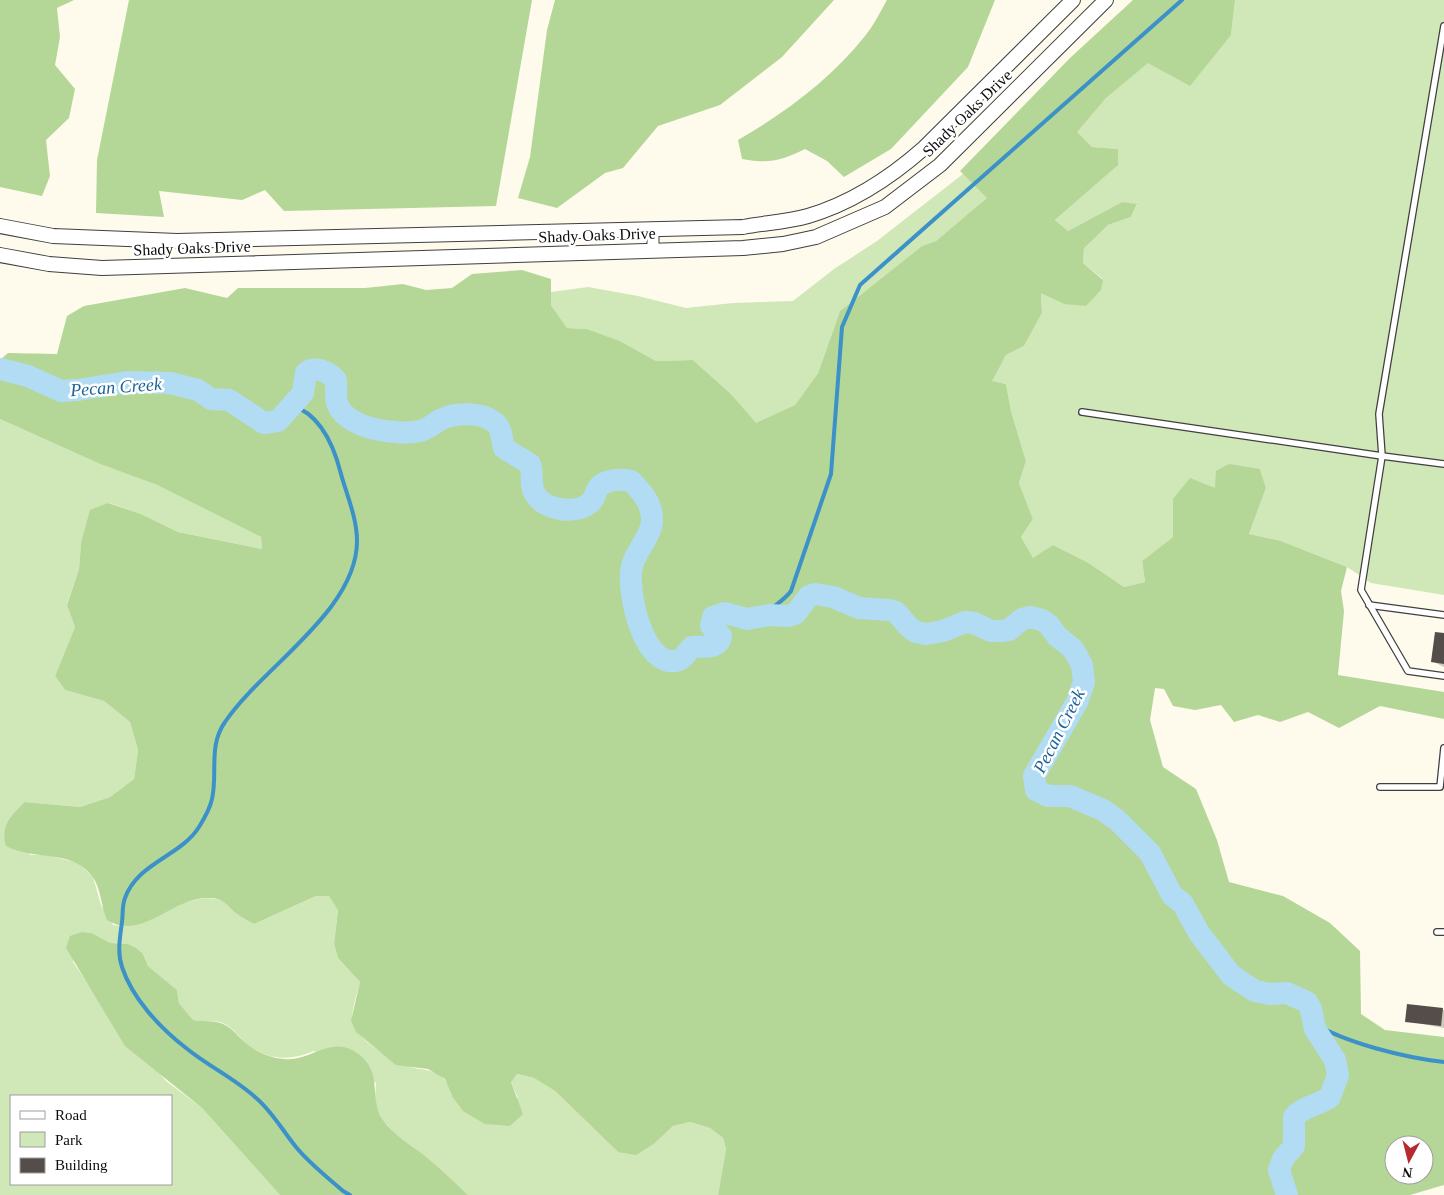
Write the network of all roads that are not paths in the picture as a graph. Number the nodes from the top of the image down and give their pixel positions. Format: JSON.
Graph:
{"nodes":[{"id":1,"x":1073,"y":0,"type":"edge"},
{"id":2,"x":1106,"y":0,"type":"edge"},
{"id":3,"x":1444,"y":26,"type":"edge"},
{"id":4,"x":0,"y":226,"type":"edge"},
{"id":5,"x":653,"y":228,"type":"junction"},
{"id":6,"x":653,"y":251,"type":"junction"},
{"id":7,"x":0,"y":255,"type":"edge"},
{"id":8,"x":1082,"y":412,"type":"dead end"},
{"id":9,"x":1382,"y":456,"type":"junction"},
{"id":10,"x":1444,"y":464,"type":"edge"},
{"id":11,"x":1369,"y":605,"type":"junction"},
{"id":12,"x":1444,"y":615,"type":"edge"},
{"id":13,"x":1444,"y":676,"type":"edge"},
{"id":14,"x":1444,"y":748,"type":"edge"},
{"id":15,"x":1380,"y":786,"type":"dead end"},
{"id":16,"x":1437,"y":932,"type":"dead end"},
{"id":17,"x":1444,"y":932,"type":"edge"}],
"edges":[{"from":1,"to":5,"type":"street","name":"Shady Oaks Drive"},
{"from":2,"to":6,"type":"street","name":"Shady Oaks Drive"},
{"from":3,"to":9,"type":"lane"},
{"from":4,"to":5,"type":"street","name":"Shady Oaks Drive"},
{"from":5,"to":6,"type":"street"},
{"from":6,"to":7,"type":"street","name":"Shady Oaks Drive"},
{"from":8,"to":9,"type":"lane"},
{"from":9,"to":10,"type":"lane"},
{"from":9,"to":11,"type":"lane"},
{"from":11,"to":12,"type":"lane"},
{"from":11,"to":13,"type":"lane"},
{"from":14,"to":15,"type":"lane"},
{"from":16,"to":17,"type":"lane"}]}
